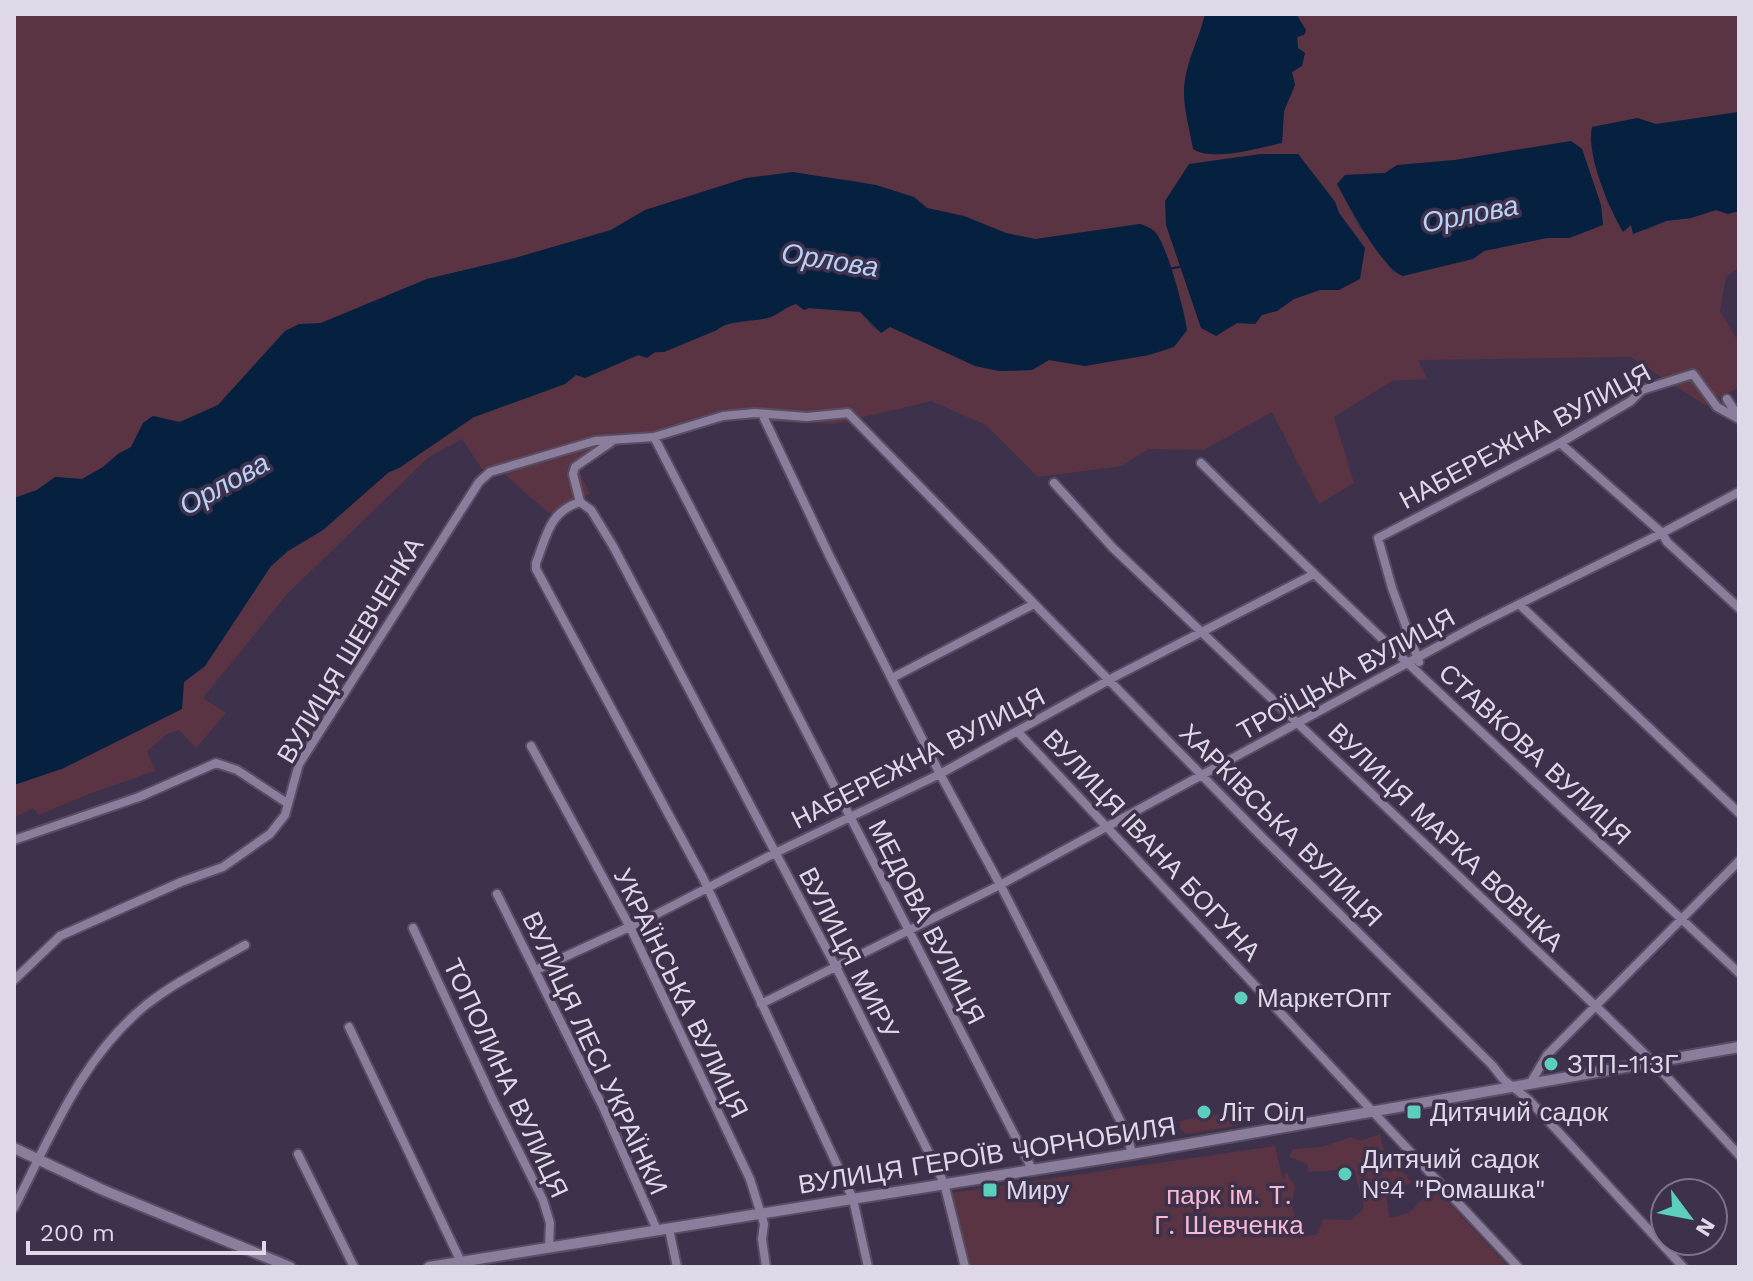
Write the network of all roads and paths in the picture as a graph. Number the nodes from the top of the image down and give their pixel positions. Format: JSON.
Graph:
{"nodes":[{"id":1,"x":1727,"y":399,"type":"dead end"},
{"id":2,"x":762,"y":414,"type":"junction"},
{"id":3,"x":1739,"y":418,"type":"edge"},
{"id":4,"x":654,"y":437,"type":"junction"},
{"id":5,"x":619,"y":438,"type":"junction"},
{"id":6,"x":1560,"y":443,"type":"junction"},
{"id":7,"x":1201,"y":463,"type":"dead end"},
{"id":8,"x":1054,"y":483,"type":"dead end"},
{"id":9,"x":1739,"y":492,"type":"edge"},
{"id":10,"x":580,"y":502,"type":"junction"},
{"id":11,"x":1662,"y":533,"type":"junction"},
{"id":12,"x":1314,"y":574,"type":"junction"},
{"id":13,"x":1034,"y":604,"type":"junction"},
{"id":14,"x":1520,"y":605,"type":"junction"},
{"id":15,"x":1739,"y":608,"type":"edge"},
{"id":16,"x":1202,"y":632,"type":"junction"},
{"id":17,"x":1419,"y":658,"type":"junction"},
{"id":18,"x":1407,"y":664,"type":"junction"},
{"id":19,"x":1421,"y":675,"type":"junction"},
{"id":20,"x":892,"y":678,"type":"junction"},
{"id":21,"x":1109,"y":680,"type":"junction"},
{"id":22,"x":1298,"y":724,"type":"junction"},
{"id":23,"x":1018,"y":732,"type":"junction"},
{"id":24,"x":531,"y":746,"type":"dead end"},
{"id":25,"x":940,"y":774,"type":"junction"},
{"id":26,"x":1204,"y":774,"type":"junction"},
{"id":27,"x":287,"y":803,"type":"junction"},
{"id":28,"x":1739,"y":813,"type":"edge"},
{"id":29,"x":852,"y":818,"type":"junction"},
{"id":30,"x":1108,"y":827,"type":"junction"},
{"id":31,"x":14,"y":840,"type":"edge"},
{"id":32,"x":775,"y":853,"type":"junction"},
{"id":33,"x":1739,"y":861,"type":"edge"},
{"id":34,"x":1000,"y":885,"type":"junction"},
{"id":35,"x":708,"y":889,"type":"junction"},
{"id":36,"x":497,"y":894,"type":"dead end"},
{"id":37,"x":1682,"y":919,"type":"junction"},
{"id":38,"x":630,"y":927,"type":"junction"},
{"id":39,"x":413,"y":928,"type":"dead end"},
{"id":40,"x":908,"y":931,"type":"junction"},
{"id":41,"x":245,"y":945,"type":"dead end"},
{"id":42,"x":836,"y":967,"type":"junction"},
{"id":43,"x":536,"y":970,"type":"junction"},
{"id":44,"x":1739,"y":973,"type":"edge"},
{"id":45,"x":14,"y":980,"type":"edge"},
{"id":46,"x":761,"y":1004,"type":"junction"},
{"id":47,"x":1594,"y":1006,"type":"junction"},
{"id":48,"x":349,"y":1027,"type":"dead end"},
{"id":49,"x":1739,"y":1047,"type":"edge"},
{"id":50,"x":1653,"y":1062,"type":"junction"},
{"id":51,"x":1530,"y":1084,"type":"junction"},
{"id":52,"x":1513,"y":1087,"type":"junction"},
{"id":53,"x":1374,"y":1111,"type":"junction"},
{"id":54,"x":14,"y":1148,"type":"edge"},
{"id":55,"x":298,"y":1154,"type":"dead end"},
{"id":56,"x":1132,"y":1154,"type":"junction"},
{"id":57,"x":1739,"y":1155,"type":"edge"},
{"id":58,"x":38,"y":1160,"type":"junction"},
{"id":59,"x":1032,"y":1169,"type":"junction"},
{"id":60,"x":944,"y":1183,"type":"junction"},
{"id":61,"x":853,"y":1199,"type":"junction"},
{"id":62,"x":14,"y":1208,"type":"edge"},
{"id":63,"x":762,"y":1215,"type":"junction"},
{"id":64,"x":669,"y":1229,"type":"junction"},
{"id":65,"x":657,"y":1230,"type":"junction"},
{"id":66,"x":549,"y":1248,"type":"junction"},
{"id":67,"x":461,"y":1262,"type":"junction"},
{"id":68,"x":474,"y":1264,"type":"edge"},
{"id":69,"x":290,"y":1267,"type":"edge"},
{"id":70,"x":354,"y":1267,"type":"edge"},
{"id":71,"x":429,"y":1267,"type":"edge"},
{"id":72,"x":677,"y":1267,"type":"edge"},
{"id":73,"x":766,"y":1267,"type":"edge"},
{"id":74,"x":868,"y":1267,"type":"edge"},
{"id":75,"x":965,"y":1267,"type":"edge"},
{"id":76,"x":1518,"y":1267,"type":"edge"},
{"id":77,"x":1683,"y":1267,"type":"edge"}],
"edges":[{"from":1,"to":3,"type":"street"},
{"from":2,"to":4,"type":"street"},
{"from":2,"to":13,"type":"street","name":"ХАРКІВСЬКА ВУЛИЦЯ"},
{"from":2,"to":20,"type":"street"},
{"from":3,"to":6,"type":"street","name":"НАБЕРЕЖНА ВУЛИЦЯ"},
{"from":4,"to":5,"type":"street"},
{"from":4,"to":29,"type":"street","name":"МЕДОВА ВУЛИЦЯ"},
{"from":5,"to":10,"type":"street"},
{"from":5,"to":27,"type":"street","name":"ВУЛИЦЯ ШЕВЧЕНКА"},
{"from":6,"to":11,"type":"street"},
{"from":6,"to":17,"type":"street","name":"НАБЕРЕЖНА ВУЛИЦЯ"},
{"from":7,"to":12,"type":"street","name":"СТАВКОВА ВУЛИЦЯ"},
{"from":8,"to":16,"type":"street","name":"ВУЛИЦЯ МАРКА ВОВЧКА"},
{"from":9,"to":11,"type":"street","name":"ТРОЇЦЬКА ВУЛИЦЯ"},
{"from":10,"to":32,"type":"street","name":"ВУЛИЦЯ МИРУ"},
{"from":10,"to":35,"type":"street"},
{"from":11,"to":14,"type":"street","name":"ТРОЇЦЬКА ВУЛИЦЯ"},
{"from":11,"to":15,"type":"street"},
{"from":12,"to":16,"type":"street","name":"НАБЕРЕЖНА ВУЛИЦЯ"},
{"from":12,"to":18,"type":"street","name":"СТАВКОВА ВУЛИЦЯ"},
{"from":13,"to":20,"type":"street"},
{"from":13,"to":21,"type":"street","name":"ХАРКІВСЬКА ВУЛИЦЯ"},
{"from":14,"to":17,"type":"street","name":"ТРОЇЦЬКА ВУЛИЦЯ"},
{"from":14,"to":28,"type":"street"},
{"from":16,"to":21,"type":"street","name":"НАБЕРЕЖНА ВУЛИЦЯ"},
{"from":16,"to":22,"type":"street","name":"ВУЛИЦЯ МАРКА ВОВЧКА"},
{"from":17,"to":18,"type":"street","name":"ТРОЇЦЬКА ВУЛИЦЯ"},
{"from":17,"to":19,"type":"street"},
{"from":18,"to":19,"type":"street","name":"СТАВКОВА ВУЛИЦЯ"},
{"from":18,"to":22,"type":"street","name":"ТРОЇЦЬКА ВУЛИЦЯ"},
{"from":19,"to":37,"type":"street","name":"СТАВКОВА ВУЛИЦЯ"},
{"from":20,"to":25,"type":"street"},
{"from":21,"to":23,"type":"street","name":"НАБЕРЕЖНА ВУЛИЦЯ"},
{"from":21,"to":26,"type":"street","name":"ХАРКІВСЬКА ВУЛИЦЯ"},
{"from":22,"to":26,"type":"street","name":"ТРОЇЦЬКА ВУЛИЦЯ"},
{"from":22,"to":47,"type":"street","name":"ВУЛИЦЯ МАРКА ВОВЧКА"},
{"from":23,"to":25,"type":"street","name":"НАБЕРЕЖНА ВУЛИЦЯ"},
{"from":23,"to":30,"type":"street","name":"ВУЛИЦЯ ІВАНА БОГУНА"},
{"from":24,"to":38,"type":"street","name":"УКРАЇНСЬКА ВУЛИЦЯ"},
{"from":25,"to":29,"type":"street","name":"НАБЕРЕЖНА ВУЛИЦЯ"},
{"from":25,"to":34,"type":"street"},
{"from":26,"to":30,"type":"street","name":"ТРОЇЦЬКА ВУЛИЦЯ"},
{"from":26,"to":52,"type":"street","name":"ХАРКІВСЬКА ВУЛИЦЯ"},
{"from":27,"to":31,"type":"street"},
{"from":27,"to":45,"type":"street","name":"ВУЛИЦЯ ШЕВЧЕНКА"},
{"from":29,"to":32,"type":"street","name":"НАБЕРЕЖНА ВУЛИЦЯ"},
{"from":29,"to":40,"type":"street","name":"МЕДОВА ВУЛИЦЯ"},
{"from":30,"to":34,"type":"street","name":"ТРОЇЦЬКА ВУЛИЦЯ"},
{"from":30,"to":53,"type":"street","name":"ВУЛИЦЯ ІВАНА БОГУНА"},
{"from":32,"to":35,"type":"street","name":"НАБЕРЕЖНА ВУЛИЦЯ"},
{"from":32,"to":42,"type":"street","name":"ВУЛИЦЯ МИРУ"},
{"from":33,"to":37,"type":"street"},
{"from":34,"to":40,"type":"street","name":"ТРОЇЦЬКА ВУЛИЦЯ"},
{"from":34,"to":56,"type":"street"},
{"from":35,"to":38,"type":"street","name":"НАБЕРЕЖНА ВУЛИЦЯ"},
{"from":35,"to":46,"type":"street"},
{"from":36,"to":43,"type":"street","name":"ВУЛИЦЯ ЛЕСІ УКРАЇНКИ"},
{"from":37,"to":44,"type":"street","name":"СТАВКОВА ВУЛИЦЯ"},
{"from":37,"to":47,"type":"street"},
{"from":38,"to":43,"type":"street","name":"НАБЕРЕЖНА ВУЛИЦЯ"},
{"from":38,"to":63,"type":"street","name":"УКРАЇНСЬКА ВУЛИЦЯ"},
{"from":39,"to":66,"type":"street","name":"ТОПОЛИНА ВУЛИЦЯ"},
{"from":40,"to":42,"type":"street","name":"ТРОЇЦЬКА ВУЛИЦЯ"},
{"from":40,"to":59,"type":"street","name":"МЕДОВА ВУЛИЦЯ"},
{"from":41,"to":58,"type":"street"},
{"from":42,"to":46,"type":"street","name":"ТРОЇЦЬКА ВУЛИЦЯ"},
{"from":42,"to":60,"type":"street","name":"ВУЛИЦЯ МИРУ"},
{"from":43,"to":65,"type":"street","name":"ВУЛИЦЯ ЛЕСІ УКРАЇНКИ"},
{"from":46,"to":61,"type":"street"},
{"from":47,"to":50,"type":"street","name":"ВУЛИЦЯ МАРКА ВОВЧКА"},
{"from":47,"to":51,"type":"street"},
{"from":48,"to":67,"type":"street"},
{"from":49,"to":50,"type":"street","name":"ВУЛИЦЯ ГЕРОЇВ ЧОРНОБИЛЯ"},
{"from":50,"to":51,"type":"street","name":"ВУЛИЦЯ ГЕРОЇВ ЧОРНОБИЛЯ"},
{"from":50,"to":57,"type":"street","name":"ВУЛИЦЯ МАРКА ВОВЧКА"},
{"from":51,"to":52,"type":"street","name":"ВУЛИЦЯ ГЕРОЇВ ЧОРНОБИЛЯ"},
{"from":52,"to":53,"type":"street","name":"ВУЛИЦЯ ГЕРОЇВ ЧОРНОБИЛЯ"},
{"from":52,"to":77,"type":"street","name":"ХАРКІВСЬКА ВУЛИЦЯ"},
{"from":53,"to":56,"type":"street","name":"ВУЛИЦЯ ГЕРОЇВ ЧОРНОБИЛЯ"},
{"from":53,"to":76,"type":"street","name":"ВУЛИЦЯ ІВАНА БОГУНА"},
{"from":54,"to":58,"type":"street"},
{"from":55,"to":70,"type":"street"},
{"from":56,"to":59,"type":"street","name":"ВУЛИЦЯ ГЕРОЇВ ЧОРНОБИЛЯ"},
{"from":58,"to":62,"type":"street"},
{"from":58,"to":69,"type":"street"},
{"from":59,"to":60,"type":"street","name":"ВУЛИЦЯ ГЕРОЇВ ЧОРНОБИЛЯ"},
{"from":60,"to":61,"type":"street","name":"ВУЛИЦЯ ГЕРОЇВ ЧОРНОБИЛЯ"},
{"from":60,"to":75,"type":"street","name":"ВУЛИЦЯ МИРУ"},
{"from":61,"to":63,"type":"street","name":"ВУЛИЦЯ ГЕРОЇВ ЧОРНОБИЛЯ"},
{"from":61,"to":74,"type":"street"},
{"from":63,"to":64,"type":"street","name":"ВУЛИЦЯ ГЕРОЇВ ЧОРНОБИЛЯ"},
{"from":63,"to":73,"type":"street","name":"УКРАЇНСЬКА ВУЛИЦЯ"},
{"from":64,"to":65,"type":"street","name":"ВУЛИЦЯ ГЕРОЇВ ЧОРНОБИЛЯ"},
{"from":64,"to":72,"type":"street","name":"ВУЛИЦЯ ЛЕСІ УКРАЇНКИ"},
{"from":65,"to":66,"type":"street","name":"ВУЛИЦЯ ГЕРОЇВ ЧОРНОБИЛЯ"},
{"from":66,"to":68,"type":"street","name":"ВУЛИЦЯ ГЕРОЇВ ЧОРНОБИЛЯ"},
{"from":67,"to":68,"type":"street","name":"ВУЛИЦЯ ГЕРОЇВ ЧОРНОБИЛЯ"},
{"from":67,"to":71,"type":"street","name":"ВУЛИЦЯ ГЕРОЇВ ЧОРНОБИЛЯ"}]}
